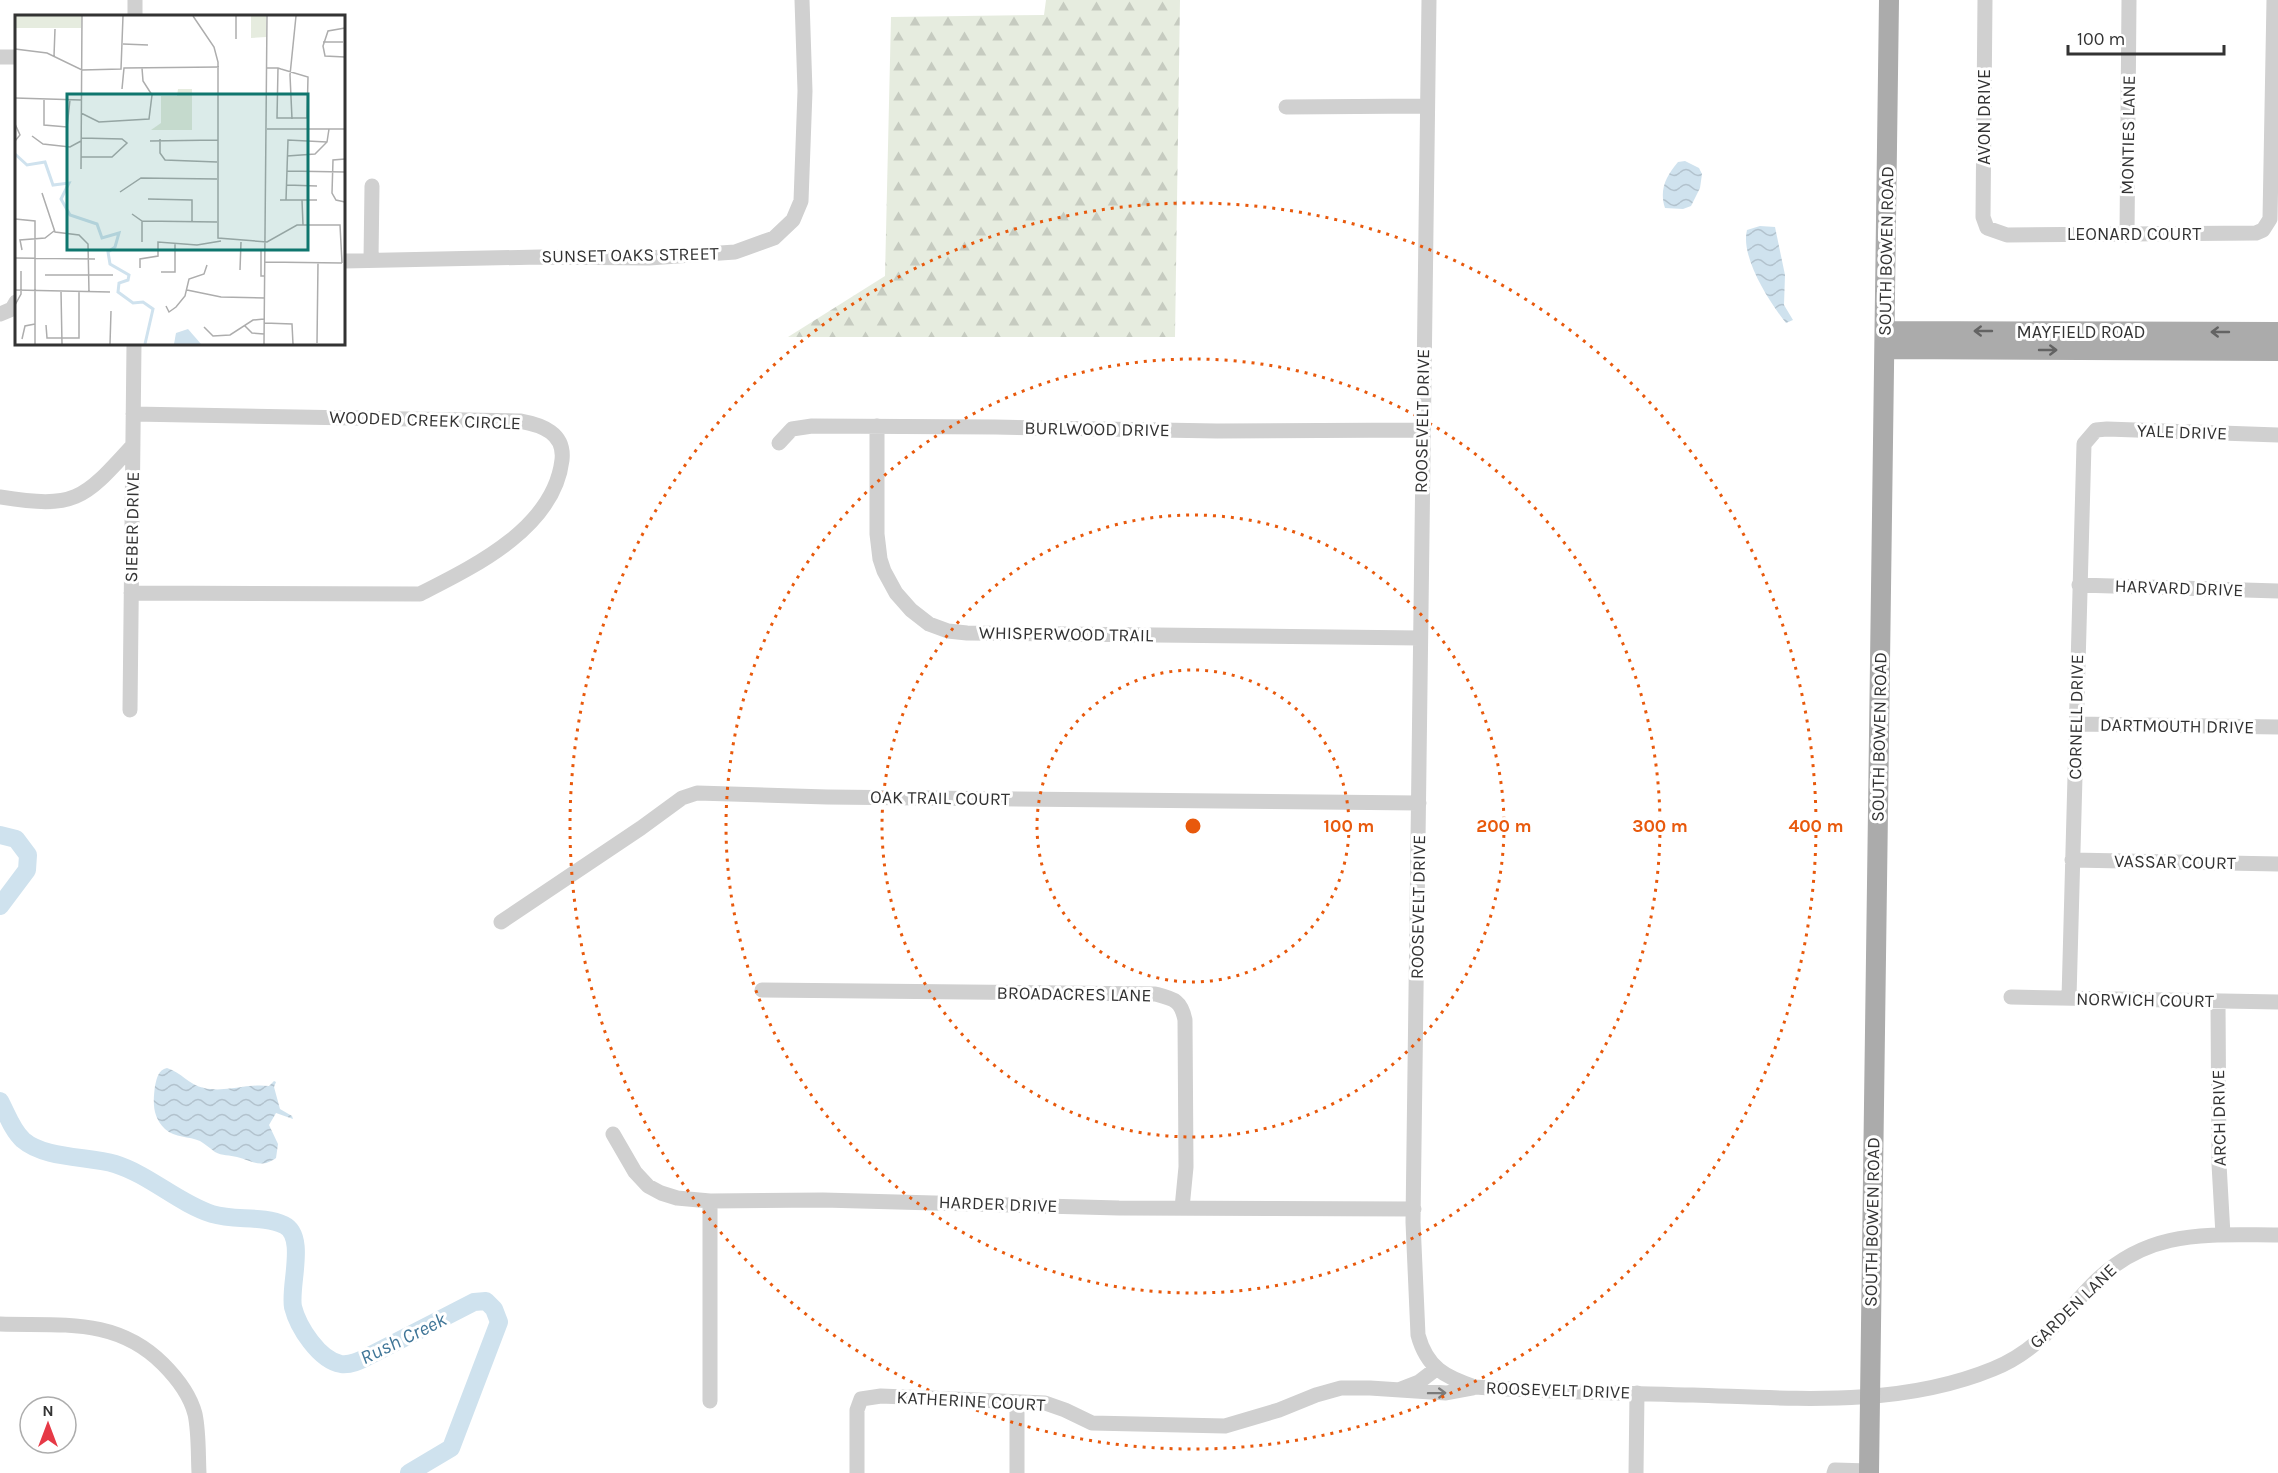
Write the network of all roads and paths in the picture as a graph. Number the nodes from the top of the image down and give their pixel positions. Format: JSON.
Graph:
{"nodes":[{"id":1,"x":802,"y":0,"type":"edge"},
{"id":2,"x":1429,"y":0,"type":"edge"},
{"id":3,"x":1889,"y":0,"type":"edge"},
{"id":4,"x":1985,"y":0,"type":"edge"},
{"id":5,"x":2129,"y":0,"type":"edge"},
{"id":6,"x":2274,"y":0,"type":"edge"},
{"id":7,"x":1427,"y":106,"type":"junction"},
{"id":8,"x":1286,"y":107,"type":"dead end"},
{"id":9,"x":372,"y":186,"type":"dead end"},
{"id":10,"x":1991,"y":231,"type":"joint"},
{"id":11,"x":2127,"y":235,"type":"junction"},
{"id":12,"x":371,"y":260,"type":"junction"},
{"id":13,"x":345,"y":261,"type":"edge"},
{"id":14,"x":15,"y":304,"type":"edge"},
{"id":15,"x":0,"y":314,"type":"edge"},
{"id":16,"x":2278,"y":332,"type":"edge"},
{"id":17,"x":1885,"y":340,"type":"junction"},
{"id":18,"x":134,"y":345,"type":"edge"},
{"id":19,"x":2278,"y":351,"type":"edge"},
{"id":20,"x":133,"y":414,"type":"junction"},
{"id":21,"x":877,"y":426,"type":"junction"},
{"id":22,"x":1422,"y":430,"type":"junction"},
{"id":23,"x":2278,"y":435,"type":"edge"},
{"id":24,"x":2089,"y":437,"type":"joint"},
{"id":25,"x":779,"y":443,"type":"dead end"},
{"id":26,"x":133,"y":445,"type":"junction"},
{"id":27,"x":0,"y":497,"type":"edge"},
{"id":28,"x":2079,"y":585,"type":"junction"},
{"id":29,"x":2278,"y":591,"type":"edge"},
{"id":30,"x":131,"y":593,"type":"junction"},
{"id":31,"x":1420,"y":638,"type":"junction"},
{"id":32,"x":130,"y":710,"type":"dead end"},
{"id":33,"x":2076,"y":724,"type":"junction"},
{"id":34,"x":2278,"y":727,"type":"edge"},
{"id":35,"x":1419,"y":803,"type":"junction"},
{"id":36,"x":2072,"y":860,"type":"junction"},
{"id":37,"x":2278,"y":864,"type":"edge"},
{"id":38,"x":501,"y":922,"type":"dead end"},
{"id":39,"x":762,"y":990,"type":"dead end"},
{"id":40,"x":2011,"y":997,"type":"dead end"},
{"id":41,"x":2069,"y":998,"type":"junction"},
{"id":42,"x":2218,"y":1001,"type":"junction"},
{"id":43,"x":2278,"y":1002,"type":"edge"},
{"id":44,"x":613,"y":1134,"type":"dead end"},
{"id":45,"x":710,"y":1202,"type":"junction"},
{"id":46,"x":1182,"y":1208,"type":"junction"},
{"id":47,"x":1414,"y":1209,"type":"junction"},
{"id":48,"x":2223,"y":1235,"type":"junction"},
{"id":49,"x":2278,"y":1235,"type":"edge"},
{"id":50,"x":0,"y":1324,"type":"edge"},
{"id":51,"x":1436,"y":1369,"type":"junction"},
{"id":52,"x":1475,"y":1387,"type":"junction"},
{"id":53,"x":1398,"y":1389,"type":"junction"},
{"id":54,"x":1638,"y":1393,"type":"junction"},
{"id":55,"x":1870,"y":1397,"type":"junction"},
{"id":56,"x":710,"y":1401,"type":"dead end"},
{"id":57,"x":1017,"y":1403,"type":"junction"},
{"id":58,"x":1869,"y":1472,"type":"edge"},
{"id":59,"x":199,"y":1473,"type":"edge"},
{"id":60,"x":857,"y":1473,"type":"edge"},
{"id":61,"x":1017,"y":1473,"type":"edge"},
{"id":62,"x":1636,"y":1473,"type":"edge"},
{"id":63,"x":1834,"y":1473,"type":"edge"}],
"edges":[{"from":1,"to":12,"type":"street","name":"SUNSET OAKS STREET"},
{"from":2,"to":7,"type":"street","name":"ROOSEVELT DRIVE"},
{"from":3,"to":17,"type":"main road","name":"SOUTH BOWEN ROAD"},
{"from":4,"to":10,"type":"street","name":"AVON DRIVE"},
{"from":5,"to":11,"type":"street","name":"MONTIES LANE"},
{"from":6,"to":11,"type":"street","name":"LEONARD COURT"},
{"from":7,"to":8,"type":"street"},
{"from":7,"to":22,"type":"street","name":"ROOSEVELT DRIVE"},
{"from":9,"to":12,"type":"street"},
{"from":10,"to":11,"type":"street","name":"LEONARD COURT"},
{"from":12,"to":13,"type":"street","name":"SUNSET OAKS STREET"},
{"from":14,"to":15,"type":"street"},
{"from":16,"to":17,"type":"main road","name":"MAYFIELD ROAD","one_way":true},
{"from":17,"to":19,"type":"main road","one_way":true},
{"from":17,"to":55,"type":"main road","name":"SOUTH BOWEN ROAD"},
{"from":18,"to":20,"type":"street","name":"SIEBER DRIVE"},
{"from":20,"to":26,"type":"street","name":"SIEBER DRIVE"},
{"from":20,"to":30,"type":"street","name":"WOODED CREEK CIRCLE"},
{"from":21,"to":22,"type":"street","name":"BURLWOOD DRIVE"},
{"from":21,"to":25,"type":"street","name":"BURLWOOD DRIVE"},
{"from":21,"to":31,"type":"street","name":"WHISPERWOOD TRAIL"},
{"from":22,"to":31,"type":"street","name":"ROOSEVELT DRIVE"},
{"from":23,"to":24,"type":"street","name":"YALE DRIVE"},
{"from":24,"to":28,"type":"street","name":"CORNELL DRIVE"},
{"from":26,"to":27,"type":"street"},
{"from":26,"to":30,"type":"street","name":"SIEBER DRIVE"},
{"from":28,"to":29,"type":"street","name":"HARVARD DRIVE"},
{"from":28,"to":33,"type":"street","name":"CORNELL DRIVE"},
{"from":30,"to":32,"type":"street","name":"SIEBER DRIVE"},
{"from":31,"to":35,"type":"street","name":"ROOSEVELT DRIVE"},
{"from":33,"to":34,"type":"street","name":"DARTMOUTH DRIVE"},
{"from":33,"to":36,"type":"street","name":"CORNELL DRIVE"},
{"from":35,"to":38,"type":"street","name":"OAK TRAIL COURT"},
{"from":35,"to":47,"type":"street","name":"ROOSEVELT DRIVE"},
{"from":36,"to":37,"type":"street","name":"VASSAR COURT"},
{"from":36,"to":41,"type":"street","name":"CORNELL DRIVE"},
{"from":39,"to":46,"type":"street","name":"BROADACRES LANE"},
{"from":40,"to":41,"type":"street","name":"NORWICH COURT"},
{"from":41,"to":42,"type":"street","name":"NORWICH COURT"},
{"from":42,"to":43,"type":"street","name":"NORWICH COURT"},
{"from":42,"to":48,"type":"street","name":"ARCH DRIVE"},
{"from":44,"to":45,"type":"street","name":"HARDER DRIVE"},
{"from":45,"to":46,"type":"street","name":"HARDER DRIVE"},
{"from":45,"to":56,"type":"street"},
{"from":46,"to":47,"type":"street","name":"HARDER DRIVE"},
{"from":47,"to":51,"type":"street","name":"ROOSEVELT DRIVE"},
{"from":48,"to":49,"type":"street","name":"GARDEN LANE"},
{"from":48,"to":55,"type":"street","name":"GARDEN LANE"},
{"from":50,"to":59,"type":"street"},
{"from":51,"to":52,"type":"street","name":"ROOSEVELT DRIVE"},
{"from":51,"to":53,"type":"street","name":"KATHERINE COURT"},
{"from":53,"to":52,"type":"street","name":"KATHERINE COURT","one_way":true},
{"from":52,"to":54,"type":"street","name":"ROOSEVELT DRIVE"},
{"from":53,"to":57,"type":"street","name":"KATHERINE COURT"},
{"from":54,"to":55,"type":"street","name":"ROOSEVELT DRIVE"},
{"from":54,"to":62,"type":"street"},
{"from":55,"to":58,"type":"main road","name":"SOUTH BOWEN ROAD"},
{"from":57,"to":60,"type":"street","name":"KATHERINE COURT"},
{"from":57,"to":61,"type":"street"},
{"from":58,"to":63,"type":"street"}]}
